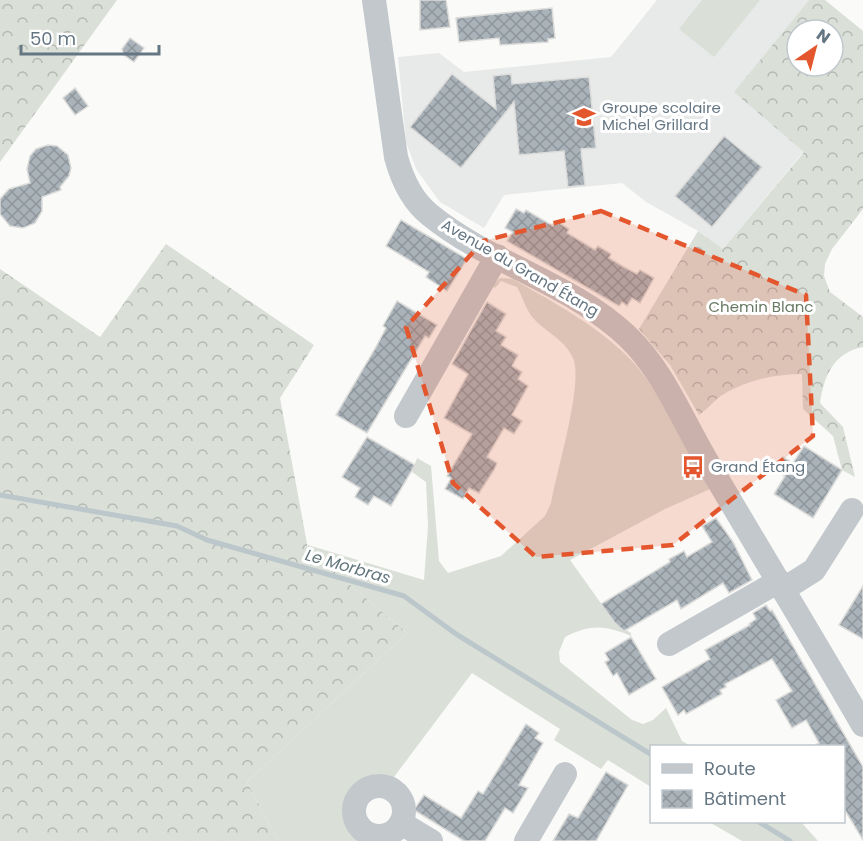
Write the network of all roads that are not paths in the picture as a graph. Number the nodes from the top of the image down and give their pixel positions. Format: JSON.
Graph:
{"nodes":[{"id":1,"x":374,"y":0,"type":"edge"},
{"id":2,"x":497,"y":256,"type":"junction"},
{"id":3,"x":406,"y":416,"type":"dead end"},
{"id":4,"x":852,"y":510,"type":"dead end"},
{"id":5,"x":781,"y":585,"type":"junction"},
{"id":6,"x":669,"y":644,"type":"dead end"},
{"id":7,"x":863,"y":725,"type":"edge"},
{"id":8,"x":565,"y":774,"type":"dead end"},
{"id":9,"x":401,"y":824,"type":"dead end"},
{"id":10,"x":431,"y":841,"type":"edge"},
{"id":11,"x":526,"y":841,"type":"edge"}],
"edges":[{"from":1,"to":2,"type":"street","name":"Avenue du Grand Étang"},
{"from":2,"to":3,"type":"street"},
{"from":2,"to":5,"type":"street","name":"Avenue du Grand Étang"},
{"from":4,"to":5,"type":"street"},
{"from":5,"to":6,"type":"street"},
{"from":5,"to":7,"type":"street","name":"Avenue du Grand Étang"},
{"from":8,"to":11,"type":"street"},
{"from":9,"to":10,"type":"street"}]}
